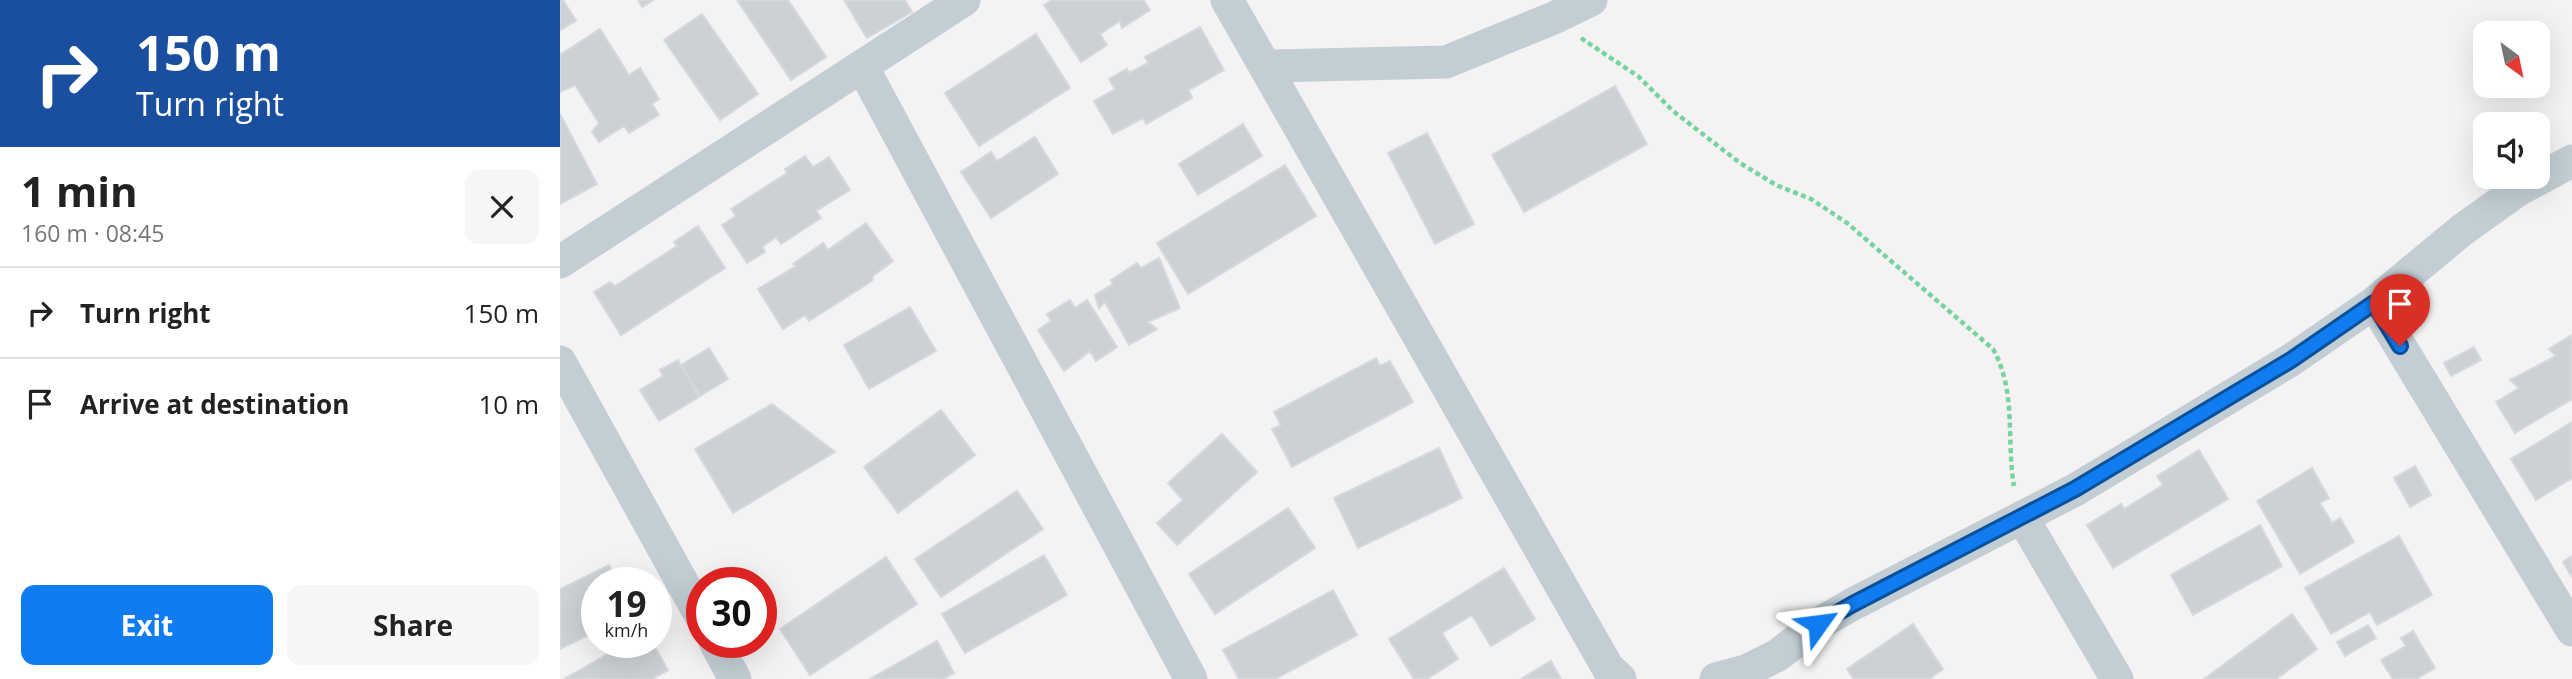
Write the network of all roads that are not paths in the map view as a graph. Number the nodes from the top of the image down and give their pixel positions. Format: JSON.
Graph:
{"nodes":[{"id":1,"x":964,"y":0,"type":"edge"},
{"id":2,"x":1227,"y":0,"type":"edge"},
{"id":3,"x":1591,"y":0,"type":"edge"},
{"id":4,"x":1265,"y":65,"type":"junction"},
{"id":5,"x":862,"y":66,"type":"junction"},
{"id":6,"x":2572,"y":161,"type":"edge"},
{"id":7,"x":560,"y":262,"type":"edge"},
{"id":8,"x":2374,"y":303,"type":"junction"},
{"id":9,"x":560,"y":362,"type":"edge"},
{"id":10,"x":2022,"y":517,"type":"junction"},
{"id":11,"x":686,"y":589,"type":"edge"},
{"id":12,"x":2572,"y":630,"type":"edge"},
{"id":13,"x":724,"y":658,"type":"edge"},
{"id":14,"x":735,"y":679,"type":"edge"},
{"id":15,"x":1191,"y":679,"type":"edge"},
{"id":16,"x":1620,"y":679,"type":"edge"},
{"id":17,"x":1716,"y":679,"type":"edge"},
{"id":18,"x":2117,"y":679,"type":"edge"}],
"edges":[{"from":1,"to":5,"type":"street"},
{"from":2,"to":4,"type":"street"},
{"from":3,"to":4,"type":"street"},
{"from":4,"to":16,"type":"street"},
{"from":5,"to":7,"type":"street"},
{"from":5,"to":15,"type":"street"},
{"from":6,"to":8,"type":"street"},
{"from":8,"to":10,"type":"street"},
{"from":8,"to":12,"type":"street"},
{"from":9,"to":11,"type":"street"},
{"from":10,"to":17,"type":"street"},
{"from":10,"to":18,"type":"street"},
{"from":13,"to":14,"type":"street"}]}
